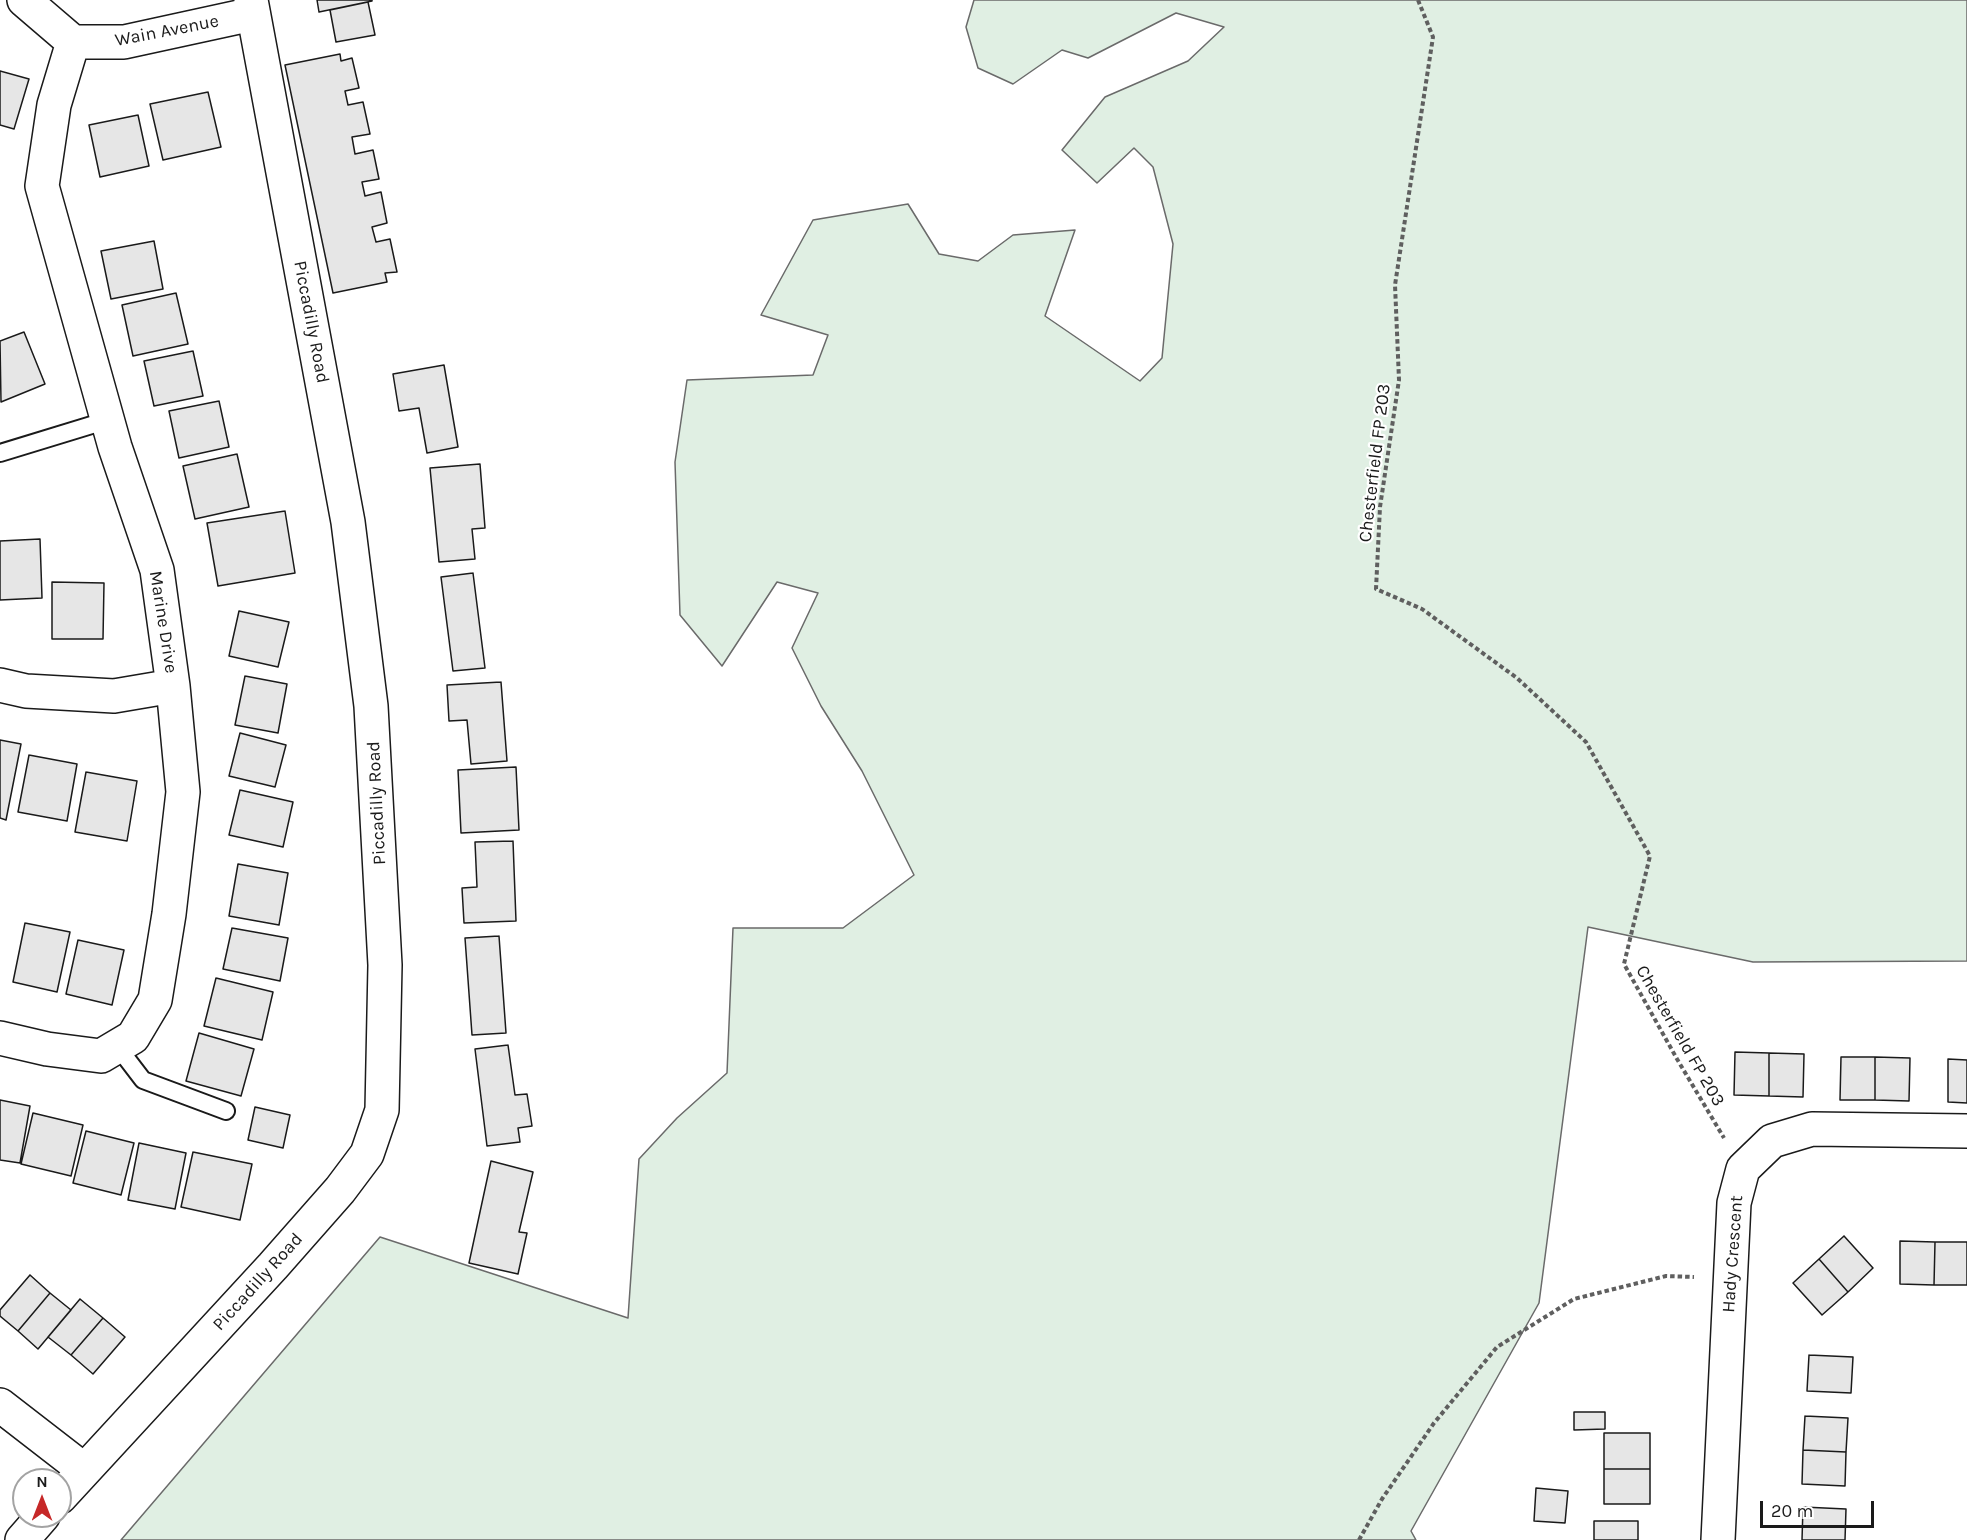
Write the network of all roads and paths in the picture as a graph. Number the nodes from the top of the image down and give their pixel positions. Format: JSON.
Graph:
{"nodes":[{"id":1,"x":24,"y":0,"type":"edge"},
{"id":2,"x":1418,"y":0,"type":"edge"},
{"id":3,"x":252,"y":7,"type":"edge"},
{"id":4,"x":73,"y":42,"type":"junction"},
{"id":5,"x":108,"y":420,"type":"junction"},
{"id":6,"x":0,"y":453,"type":"edge"},
{"id":7,"x":0,"y":684,"type":"edge"},
{"id":8,"x":173,"y":686,"type":"junction"},
{"id":9,"x":0,"y":1038,"type":"edge"},
{"id":10,"x":117,"y":1046,"type":"junction"},
{"id":11,"x":226,"y":1111,"type":"dead end"},
{"id":12,"x":1967,"y":1131,"type":"edge"},
{"id":13,"x":1743,"y":1169,"type":"junction"},
{"id":14,"x":1731,"y":1277,"type":"junction"},
{"id":15,"x":0,"y":1405,"type":"edge"},
{"id":16,"x":84,"y":1470,"type":"junction"},
{"id":17,"x":72,"y":1484,"type":"edge"},
{"id":18,"x":32,"y":1528,"type":"edge"},
{"id":19,"x":22,"y":1540,"type":"edge"},
{"id":20,"x":1359,"y":1540,"type":"edge"},
{"id":21,"x":1718,"y":1540,"type":"edge"}],
"edges":[{"from":1,"to":4,"type":"street"},
{"from":2,"to":13,"type":"path","name":"Chesterfield FP 203"},
{"from":3,"to":4,"type":"street","name":"Wain Avenue"},
{"from":3,"to":16,"type":"street","name":"Piccadilly Road"},
{"from":4,"to":5,"type":"street","name":"Marine Drive"},
{"from":5,"to":6,"type":"lane"},
{"from":5,"to":8,"type":"street","name":"Marine Drive"},
{"from":7,"to":8,"type":"street"},
{"from":8,"to":10,"type":"street","name":"Marine Drive"},
{"from":9,"to":10,"type":"street","name":"Marine Drive"},
{"from":10,"to":11,"type":"lane"},
{"from":12,"to":13,"type":"street","name":"Hady Crescent"},
{"from":13,"to":14,"type":"street","name":"Hady Crescent"},
{"from":14,"to":20,"type":"path"},
{"from":14,"to":21,"type":"street","name":"Hady Crescent"},
{"from":15,"to":16,"type":"street"},
{"from":16,"to":17,"type":"street","name":"Piccadilly Road"},
{"from":18,"to":19,"type":"street"}]}
